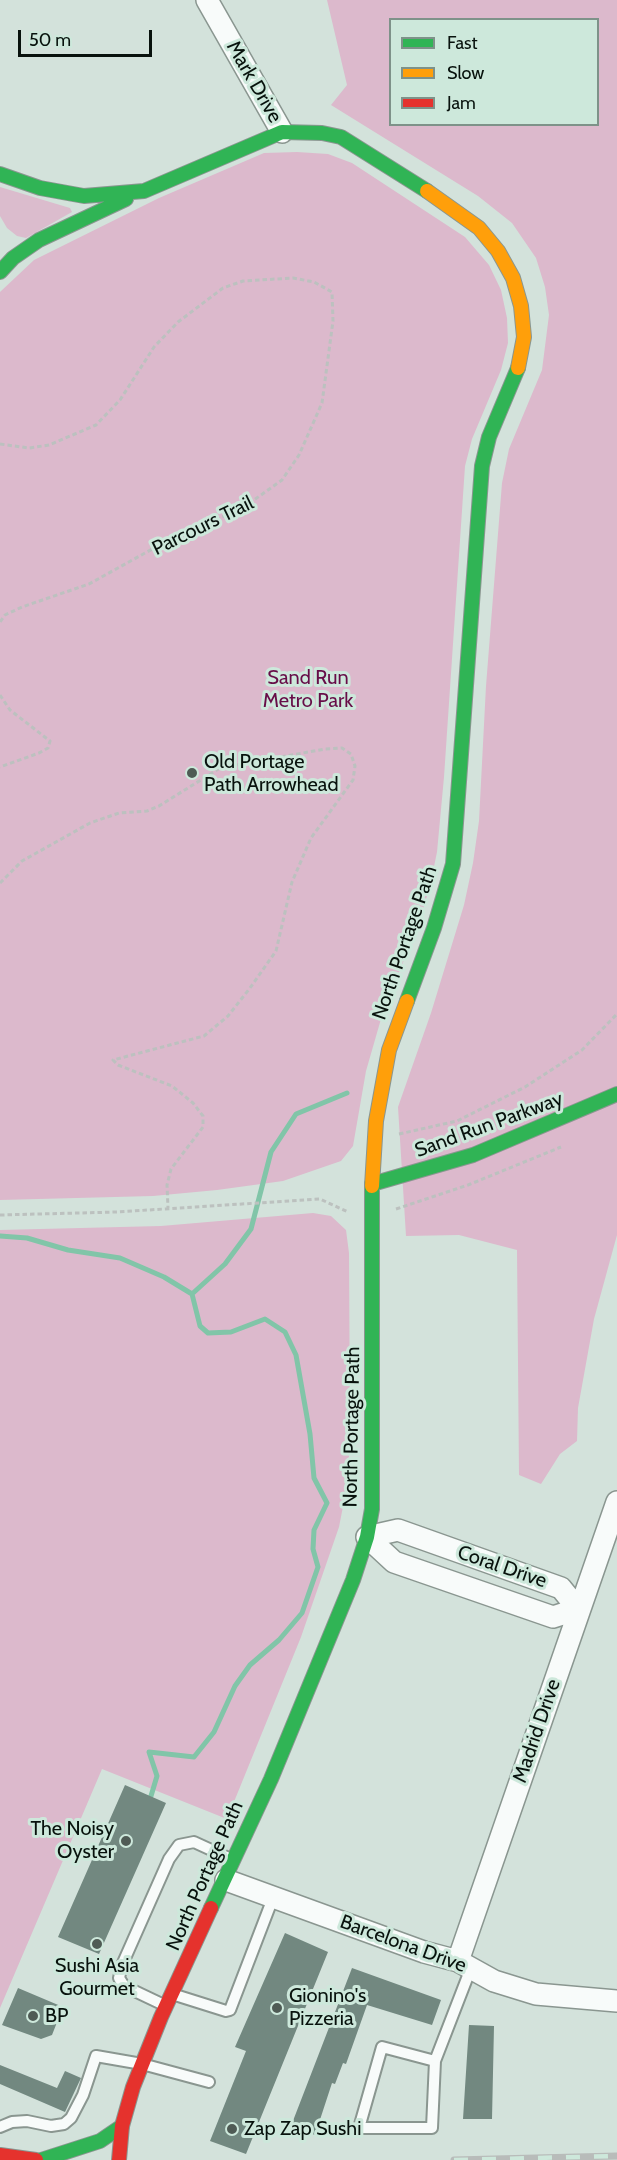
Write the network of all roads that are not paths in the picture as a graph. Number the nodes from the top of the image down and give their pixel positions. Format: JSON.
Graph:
{"nodes":[{"id":1,"x":207,"y":0,"type":"edge"},
{"id":2,"x":282,"y":132,"type":"junction"},
{"id":3,"x":0,"y":174,"type":"edge"},
{"id":4,"x":144,"y":190,"type":"junction"},
{"id":5,"x":4,"y":243,"type":"dead end"},
{"id":6,"x":13,"y":258,"type":"junction"},
{"id":7,"x":0,"y":272,"type":"edge"},
{"id":8,"x":617,"y":1094,"type":"edge"},
{"id":9,"x":372,"y":1184,"type":"junction"},
{"id":10,"x":617,"y":1502,"type":"edge"},
{"id":11,"x":367,"y":1537,"type":"junction"},
{"id":12,"x":578,"y":1609,"type":"junction"},
{"id":13,"x":230,"y":1870,"type":"junction"},
{"id":14,"x":273,"y":1898,"type":"junction"},
{"id":15,"x":465,"y":1964,"type":"junction"},
{"id":16,"x":169,"y":2000,"type":"junction"},
{"id":17,"x":617,"y":2001,"type":"edge"},
{"id":18,"x":435,"y":2061,"type":"junction"},
{"id":19,"x":142,"y":2064,"type":"junction"},
{"id":20,"x":209,"y":2082,"type":"dead end"},
{"id":21,"x":122,"y":2126,"type":"junction"},
{"id":22,"x":0,"y":2127,"type":"edge"},
{"id":23,"x":0,"y":2155,"type":"edge"},
{"id":24,"x":36,"y":2160,"type":"edge"},
{"id":25,"x":41,"y":2160,"type":"edge"},
{"id":26,"x":119,"y":2160,"type":"edge"}],
"edges":[{"from":1,"to":2,"type":"street","name":"Mark Drive"},
{"from":2,"to":4,"type":"main road","name":"North Portage Path"},
{"from":2,"to":9,"type":"main road","name":"North Portage Path"},
{"from":3,"to":4,"type":"main road","name":"North Portage Path"},
{"from":4,"to":6,"type":"main road"},
{"from":5,"to":6,"type":"main road"},
{"from":6,"to":7,"type":"main road"},
{"from":8,"to":9,"type":"main road","name":"Sand Run Parkway"},
{"from":9,"to":11,"type":"main road","name":"North Portage Path"},
{"from":10,"to":12,"type":"street","name":"Madrid Drive"},
{"from":11,"to":12,"type":"street","name":"Coral Drive"},
{"from":11,"to":12,"type":"street","name":"Coral Drive"},
{"from":11,"to":13,"type":"main road","name":"North Portage Path"},
{"from":12,"to":15,"type":"street","name":"Madrid Drive"},
{"from":13,"to":14,"type":"street","name":"Barcelona Drive"},
{"from":13,"to":16,"type":"main road","name":"North Portage Path"},
{"from":13,"to":16,"type":"lane"},
{"from":14,"to":15,"type":"street","name":"Barcelona Drive"},
{"from":14,"to":16,"type":"lane"},
{"from":15,"to":17,"type":"street","name":"Barcelona Drive"},
{"from":15,"to":18,"type":"lane"},
{"from":16,"to":19,"type":"main road","name":"North Portage Path"},
{"from":18,"to":18,"type":"lane"},
{"from":19,"to":20,"type":"lane"},
{"from":19,"to":21,"type":"main road","name":"North Portage Path"},
{"from":19,"to":22,"type":"lane"},
{"from":21,"to":25,"type":"main road"},
{"from":21,"to":26,"type":"main road","name":"North Portage Path"},
{"from":23,"to":24,"type":"main road"}]}
